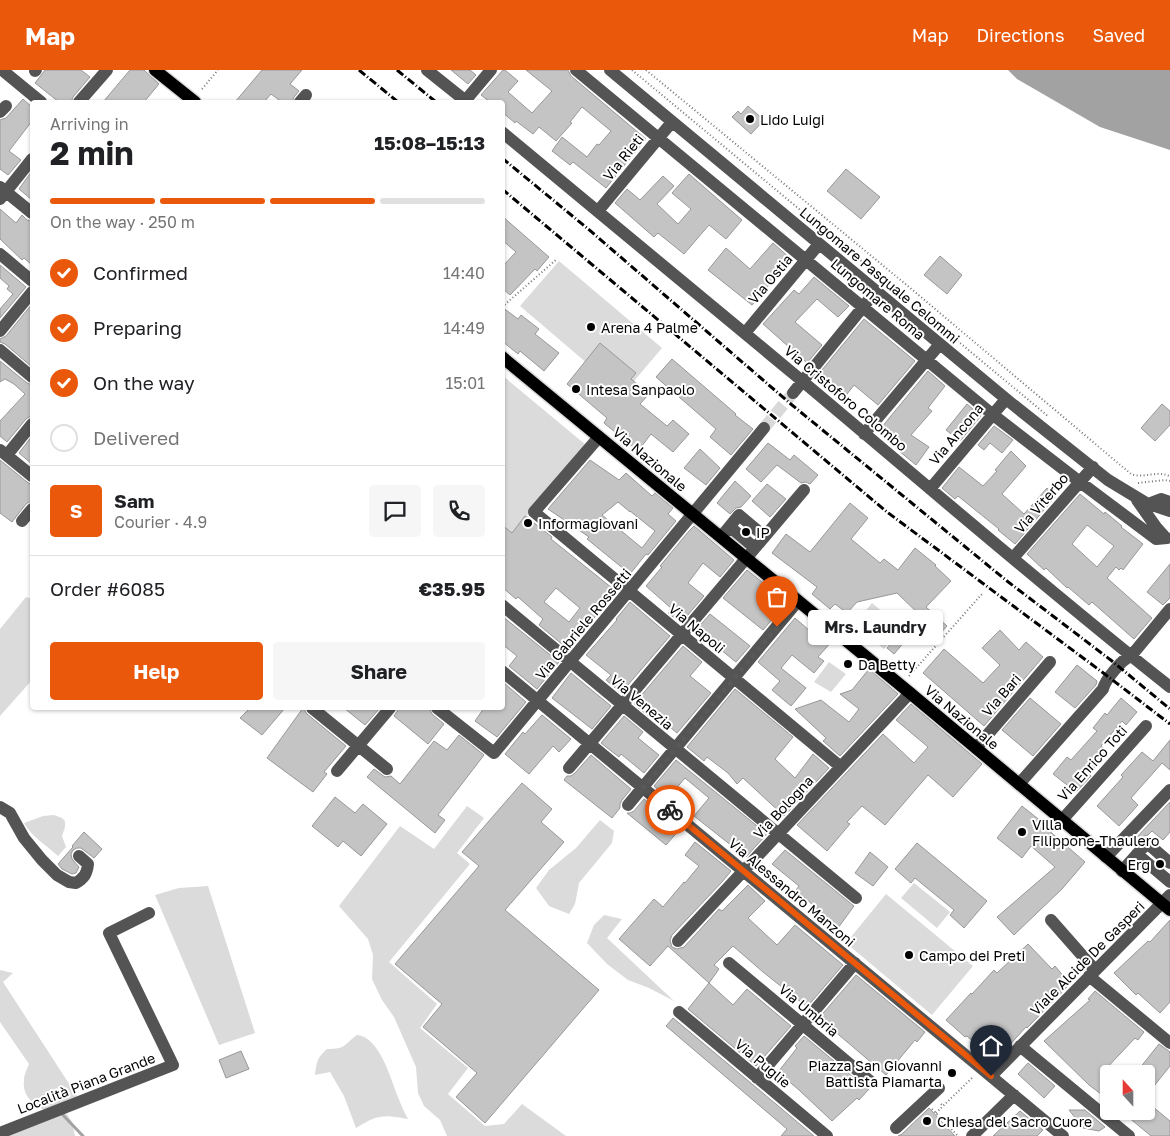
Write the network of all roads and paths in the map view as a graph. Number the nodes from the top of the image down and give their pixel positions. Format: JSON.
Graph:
{"nodes":[{"id":1,"x":2,"y":70,"type":"edge"},
{"id":2,"x":106,"y":70,"type":"edge"},
{"id":3,"x":155,"y":70,"type":"edge"},
{"id":4,"x":218,"y":70,"type":"edge"},
{"id":5,"x":427,"y":70,"type":"edge"},
{"id":6,"x":491,"y":70,"type":"edge"},
{"id":7,"x":576,"y":70,"type":"edge"},
{"id":8,"x":610,"y":70,"type":"edge"},
{"id":9,"x":632,"y":70,"type":"edge"},
{"id":10,"x":646,"y":70,"type":"edge"},
{"id":11,"x":202,"y":89,"type":"dead end"},
{"id":12,"x":39,"y":100,"type":"edge"},
{"id":13,"x":81,"y":100,"type":"edge"},
{"id":14,"x":192,"y":100,"type":"edge"},
{"id":15,"x":464,"y":100,"type":"edge"},
{"id":16,"x":468,"y":100,"type":"edge"},
{"id":17,"x":672,"y":122,"type":"junction"},
{"id":18,"x":505,"y":134,"type":"edge"},
{"id":19,"x":658,"y":138,"type":"junction"},
{"id":20,"x":30,"y":161,"type":"edge"},
{"id":21,"x":2,"y":192,"type":"edge"},
{"id":22,"x":598,"y":211,"type":"junction"},
{"id":23,"x":30,"y":213,"type":"edge"},
{"id":24,"x":819,"y":244,"type":"junction"},
{"id":25,"x":0,"y":254,"type":"edge"},
{"id":26,"x":557,"y":258,"type":"dead end"},
{"id":27,"x":806,"y":259,"type":"junction"},
{"id":28,"x":30,"y":279,"type":"edge"},
{"id":29,"x":876,"y":291,"type":"junction"},
{"id":30,"x":30,"y":294,"type":"edge"},
{"id":31,"x":505,"y":303,"type":"edge"},
{"id":32,"x":864,"y":307,"type":"junction"},
{"id":33,"x":0,"y":331,"type":"edge"},
{"id":34,"x":745,"y":333,"type":"junction"},
{"id":35,"x":940,"y":344,"type":"junction"},
{"id":36,"x":0,"y":350,"type":"edge"},
{"id":37,"x":505,"y":359,"type":"edge"},
{"id":38,"x":926,"y":360,"type":"junction"},
{"id":39,"x":30,"y":375,"type":"edge"},
{"id":40,"x":803,"y":381,"type":"junction"},
{"id":41,"x":793,"y":393,"type":"tunnel mouth"},
{"id":42,"x":1006,"y":399,"type":"junction"},
{"id":43,"x":992,"y":414,"type":"junction"},
{"id":44,"x":1049,"y":417,"type":"dead end"},
{"id":45,"x":30,"y":426,"type":"edge"},
{"id":46,"x":764,"y":428,"type":"tunnel mouth"},
{"id":47,"x":864,"y":434,"type":"junction"},
{"id":48,"x":599,"y":437,"type":"junction"},
{"id":49,"x":3,"y":452,"type":"edge"},
{"id":50,"x":1092,"y":467,"type":"junction"},
{"id":51,"x":30,"y":474,"type":"edge"},
{"id":52,"x":1169,"y":476,"type":"dead end"},
{"id":53,"x":1170,"y":480,"type":"edge"},
{"id":54,"x":1080,"y":482,"type":"junction"},
{"id":55,"x":1134,"y":483,"type":"dead end"},
{"id":56,"x":930,"y":489,"type":"junction"},
{"id":57,"x":804,"y":490,"type":"dead end"},
{"id":58,"x":1136,"y":498,"type":"junction"},
{"id":59,"x":1170,"y":502,"type":"edge"},
{"id":60,"x":1148,"y":504,"type":"junction"},
{"id":61,"x":30,"y":511,"type":"edge"},
{"id":62,"x":1170,"y":511,"type":"edge"},
{"id":63,"x":694,"y":514,"type":"junction"},
{"id":64,"x":1170,"y":517,"type":"edge"},
{"id":65,"x":22,"y":521,"type":"dead end"},
{"id":66,"x":725,"y":532,"type":"junction"},
{"id":67,"x":764,"y":536,"type":"junction"},
{"id":68,"x":1167,"y":539,"type":"edge"},
{"id":69,"x":750,"y":553,"type":"junction"},
{"id":70,"x":1013,"y":558,"type":"junction"},
{"id":71,"x":629,"y":591,"type":"junction"},
{"id":72,"x":982,"y":594,"type":"dead end"},
{"id":73,"x":798,"y":601,"type":"junction"},
{"id":74,"x":505,"y":607,"type":"edge"},
{"id":75,"x":1170,"y":610,"type":"edge"},
{"id":76,"x":682,"y":634,"type":"junction"},
{"id":77,"x":1131,"y":656,"type":"junction"},
{"id":78,"x":571,"y":662,"type":"junction"},
{"id":79,"x":1050,"y":662,"type":"dead end"},
{"id":80,"x":505,"y":674,"type":"edge"},
{"id":81,"x":734,"y":678,"type":"junction"},
{"id":82,"x":1170,"y":687,"type":"edge"},
{"id":83,"x":905,"y":689,"type":"junction"},
{"id":84,"x":538,"y":701,"type":"junction"},
{"id":85,"x":622,"y":705,"type":"junction"},
{"id":86,"x":314,"y":710,"type":"edge"},
{"id":87,"x":388,"y":710,"type":"edge"},
{"id":88,"x":439,"y":710,"type":"edge"},
{"id":89,"x":1146,"y":726,"type":"dead end"},
{"id":90,"x":590,"y":743,"type":"junction"},
{"id":91,"x":358,"y":745,"type":"junction"},
{"id":92,"x":675,"y":748,"type":"junction"},
{"id":93,"x":976,"y":748,"type":"junction"},
{"id":94,"x":841,"y":767,"type":"junction"},
{"id":95,"x":569,"y":768,"type":"dead end"},
{"id":96,"x":387,"y":769,"type":"dead end"},
{"id":97,"x":337,"y":771,"type":"dead end"},
{"id":98,"x":1019,"y":784,"type":"junction"},
{"id":99,"x":643,"y":788,"type":"junction"},
{"id":100,"x":1170,"y":790,"type":"edge"},
{"id":101,"x":628,"y":805,"type":"dead end"},
{"id":102,"x":0,"y":807,"type":"edge"},
{"id":103,"x":1062,"y":820,"type":"junction"},
{"id":104,"x":779,"y":834,"type":"junction"},
{"id":105,"x":1137,"y":854,"type":"junction"},
{"id":106,"x":78,"y":856,"type":"dead end"},
{"id":107,"x":1106,"y":856,"type":"junction"},
{"id":108,"x":1170,"y":863,"type":"edge"},
{"id":109,"x":1122,"y":870,"type":"junction"},
{"id":110,"x":744,"y":871,"type":"junction"},
{"id":111,"x":1170,"y":882,"type":"edge"},
{"id":112,"x":856,"y":898,"type":"dead end"},
{"id":113,"x":1167,"y":903,"type":"edge"},
{"id":114,"x":149,"y":912,"type":"dead end"},
{"id":115,"x":1051,"y":920,"type":"dead end"},
{"id":116,"x":678,"y":941,"type":"dead end"},
{"id":117,"x":729,"y":963,"type":"dead end"},
{"id":118,"x":855,"y":963,"type":"junction"},
{"id":119,"x":1092,"y":973,"type":"junction"},
{"id":120,"x":678,"y":1012,"type":"dead end"},
{"id":121,"x":802,"y":1024,"type":"junction"},
{"id":122,"x":1170,"y":1043,"type":"edge"},
{"id":123,"x":1020,"y":1046,"type":"junction"},
{"id":124,"x":986,"y":1072,"type":"junction"},
{"id":125,"x":757,"y":1078,"type":"junction"},
{"id":126,"x":870,"y":1080,"type":"dead end"},
{"id":127,"x":939,"y":1088,"type":"dead end"},
{"id":128,"x":1014,"y":1095,"type":"junction"},
{"id":129,"x":938,"y":1101,"type":"dead end"},
{"id":130,"x":928,"y":1104,"type":"dead end"},
{"id":131,"x":943,"y":1106,"type":"junction"},
{"id":132,"x":936,"y":1113,"type":"junction"},
{"id":133,"x":896,"y":1128,"type":"dead end"},
{"id":134,"x":0,"y":1133,"type":"edge"},
{"id":135,"x":827,"y":1136,"type":"edge"},
{"id":136,"x":958,"y":1136,"type":"edge"},
{"id":137,"x":972,"y":1136,"type":"edge"},
{"id":138,"x":1063,"y":1136,"type":"edge"},
{"id":139,"x":1129,"y":1136,"type":"edge"}],
"edges":[{"from":1,"to":12,"type":"street"},
{"from":2,"to":13,"type":"street"},
{"from":3,"to":14,"type":"main road"},
{"from":4,"to":11,"type":"path"},
{"from":5,"to":15,"type":"street"},
{"from":6,"to":16,"type":"street"},
{"from":7,"to":19,"type":"street","name":"Lungomare Roma"},
{"from":8,"to":17,"type":"street","name":"Lungomare Pasquale Celommi"},
{"from":9,"to":44,"type":"path","name":"Lungomare Pasquale Celommi"},
{"from":10,"to":52,"type":"path","name":"Lungomare Pasquale Celommi"},
{"from":17,"to":19,"type":"street","name":"Via Rieti"},
{"from":17,"to":24,"type":"street","name":"Lungomare Pasquale Celommi"},
{"from":18,"to":22,"type":"street","name":"Via Cristoforo Colombo"},
{"from":19,"to":22,"type":"street","name":"Via Rieti"},
{"from":19,"to":27,"type":"street","name":"Lungomare Roma"},
{"from":20,"to":21,"type":"street"},
{"from":21,"to":23,"type":"street"},
{"from":22,"to":34,"type":"street","name":"Via Cristoforo Colombo"},
{"from":24,"to":27,"type":"street","name":"Via Ostia"},
{"from":24,"to":29,"type":"street","name":"Lungomare Pasquale Celommi"},
{"from":25,"to":28,"type":"street"},
{"from":26,"to":31,"type":"path"},
{"from":27,"to":32,"type":"street","name":"Lungomare Roma"},
{"from":27,"to":34,"type":"street","name":"Via Ostia"},
{"from":29,"to":32,"type":"street"},
{"from":29,"to":35,"type":"street","name":"Lungomare Pasquale Celommi"},
{"from":30,"to":33,"type":"street"},
{"from":32,"to":38,"type":"street","name":"Lungomare Roma"},
{"from":32,"to":40,"type":"street"},
{"from":34,"to":40,"type":"street","name":"Via Cristoforo Colombo"},
{"from":35,"to":38,"type":"street"},
{"from":35,"to":42,"type":"street","name":"Lungomare Pasquale Celommi"},
{"from":36,"to":39,"type":"street"},
{"from":37,"to":48,"type":"main road","name":"Via Nazionale"},
{"from":38,"to":43,"type":"street","name":"Lungomare Roma"},
{"from":38,"to":47,"type":"street"},
{"from":40,"to":41,"type":"street"},
{"from":40,"to":47,"type":"street","name":"Via Cristoforo Colombo"},
{"from":42,"to":43,"type":"street","name":"Via Ancona"},
{"from":42,"to":50,"type":"street","name":"Lungomare Pasquale Celommi"},
{"from":43,"to":54,"type":"street","name":"Lungomare Roma"},
{"from":43,"to":56,"type":"street","name":"Via Ancona"},
{"from":45,"to":49,"type":"street"},
{"from":46,"to":63,"type":"street","name":"Via Gabriele Rossetti"},
{"from":47,"to":56,"type":"street","name":"Via Cristoforo Colombo"},
{"from":48,"to":63,"type":"main road","name":"Via Nazionale"},
{"from":48,"to":71,"type":"street","name":"Via Napoli"},
{"from":49,"to":51,"type":"street"},
{"from":50,"to":54,"type":"street","name":"Via Viterbo"},
{"from":50,"to":58,"type":"street","name":"Lungomare Pasquale Celommi"},
{"from":53,"to":55,"type":"path"},
{"from":54,"to":68,"type":"street","name":"Lungomare Roma"},
{"from":54,"to":70,"type":"street","name":"Via Viterbo"},
{"from":56,"to":70,"type":"street","name":"Via Cristoforo Colombo"},
{"from":57,"to":67,"type":"street"},
{"from":58,"to":60,"type":"street","name":"Lungomare Pasquale Celommi"},
{"from":58,"to":68,"type":"street","name":"Lungomare Pasquale Celommi"},
{"from":59,"to":60,"type":"street"},
{"from":60,"to":62,"type":"street","name":"Lungomare Pasquale Celommi"},
{"from":61,"to":65,"type":"street"},
{"from":63,"to":66,"type":"main road","name":"Via Nazionale"},
{"from":63,"to":71,"type":"street","name":"Via Gabriele Rossetti"},
{"from":64,"to":68,"type":"street"},
{"from":66,"to":67,"type":"street"},
{"from":66,"to":69,"type":"main road","name":"Via Nazionale"},
{"from":67,"to":69,"type":"street"},
{"from":69,"to":73,"type":"main road","name":"Via Nazionale"},
{"from":69,"to":76,"type":"street"},
{"from":70,"to":77,"type":"street","name":"Via Cristoforo Colombo"},
{"from":71,"to":76,"type":"street","name":"Via Napoli"},
{"from":71,"to":78,"type":"street","name":"Via Gabriele Rossetti"},
{"from":72,"to":83,"type":"path"},
{"from":73,"to":81,"type":"street"},
{"from":73,"to":83,"type":"main road","name":"Via Nazionale"},
{"from":74,"to":78,"type":"street","name":"Via Venezia"},
{"from":75,"to":77,"type":"street"},
{"from":76,"to":81,"type":"street","name":"Via Napoli"},
{"from":76,"to":85,"type":"street"},
{"from":77,"to":82,"type":"street","name":"Via Cristoforo Colombo"},
{"from":77,"to":98,"type":"street"},
{"from":78,"to":84,"type":"street","name":"Via Gabriele Rossetti"},
{"from":78,"to":85,"type":"street","name":"Via Venezia"},
{"from":79,"to":93,"type":"street","name":"Via Bari"},
{"from":80,"to":84,"type":"street","name":"Via Alessandro Manzoni"},
{"from":81,"to":92,"type":"street"},
{"from":81,"to":94,"type":"street","name":"Via Napoli"},
{"from":83,"to":93,"type":"main road","name":"Via Nazionale"},
{"from":83,"to":94,"type":"street","name":"Via Bologna"},
{"from":84,"to":88,"type":"street","name":"Via Gabriele Rossetti"},
{"from":84,"to":90,"type":"street","name":"Via Alessandro Manzoni"},
{"from":85,"to":90,"type":"street"},
{"from":85,"to":92,"type":"street","name":"Via Venezia"},
{"from":86,"to":91,"type":"street"},
{"from":87,"to":91,"type":"street"},
{"from":89,"to":103,"type":"street","name":"Via Enrico Toti"},
{"from":90,"to":95,"type":"street"},
{"from":90,"to":99,"type":"street","name":"Via Alessandro Manzoni"},
{"from":91,"to":96,"type":"street"},
{"from":91,"to":97,"type":"street"},
{"from":92,"to":99,"type":"street"},
{"from":92,"to":104,"type":"street","name":"Via Venezia"},
{"from":93,"to":98,"type":"main road","name":"Via Nazionale"},
{"from":94,"to":104,"type":"street","name":"Via Bologna"},
{"from":98,"to":103,"type":"main road","name":"Via Nazionale"},
{"from":99,"to":101,"type":"street"},
{"from":99,"to":110,"type":"street","name":"Via Alessandro Manzoni"},
{"from":100,"to":107,"type":"street"},
{"from":102,"to":106,"type":"street"},
{"from":103,"to":107,"type":"main road","name":"Via Nazionale"},
{"from":104,"to":110,"type":"street","name":"Via Bologna"},
{"from":104,"to":112,"type":"street","name":"Via Venezia"},
{"from":105,"to":108,"type":"street"},
{"from":105,"to":109,"type":"street"},
{"from":105,"to":111,"type":"street"},
{"from":107,"to":109,"type":"main road","name":"Via Nazionale"},
{"from":109,"to":113,"type":"main road","name":"Via Nazionale"},
{"from":110,"to":116,"type":"street","name":"Via Bologna"},
{"from":110,"to":118,"type":"street","name":"Via Alessandro Manzoni"},
{"from":113,"to":119,"type":"street","name":"Viale Alcide De Gasperi"},
{"from":114,"to":134,"type":"street","name":"Località Piana Grande"},
{"from":115,"to":119,"type":"street"},
{"from":117,"to":121,"type":"street","name":"Via Umbria"},
{"from":118,"to":121,"type":"street"},
{"from":118,"to":124,"type":"street","name":"Via Alessandro Manzoni"},
{"from":119,"to":122,"type":"street"},
{"from":119,"to":123,"type":"street","name":"Viale Alcide De Gasperi"},
{"from":120,"to":125,"type":"street","name":"Via Puglie"},
{"from":121,"to":125,"type":"street"},
{"from":121,"to":126,"type":"street","name":"Via Umbria"},
{"from":123,"to":124,"type":"street","name":"Viale Alcide De Gasperi"},
{"from":123,"to":139,"type":"street"},
{"from":124,"to":128,"type":"street","name":"Via Alessandro Manzoni"},
{"from":124,"to":131,"type":"path"},
{"from":125,"to":135,"type":"street","name":"Via Puglie"},
{"from":127,"to":133,"type":"street"},
{"from":128,"to":137,"type":"street"},
{"from":128,"to":138,"type":"street","name":"Via Alessandro Manzoni"},
{"from":129,"to":131,"type":"path"},
{"from":130,"to":132,"type":"path"},
{"from":131,"to":132,"type":"path"},
{"from":132,"to":136,"type":"path"}]}
